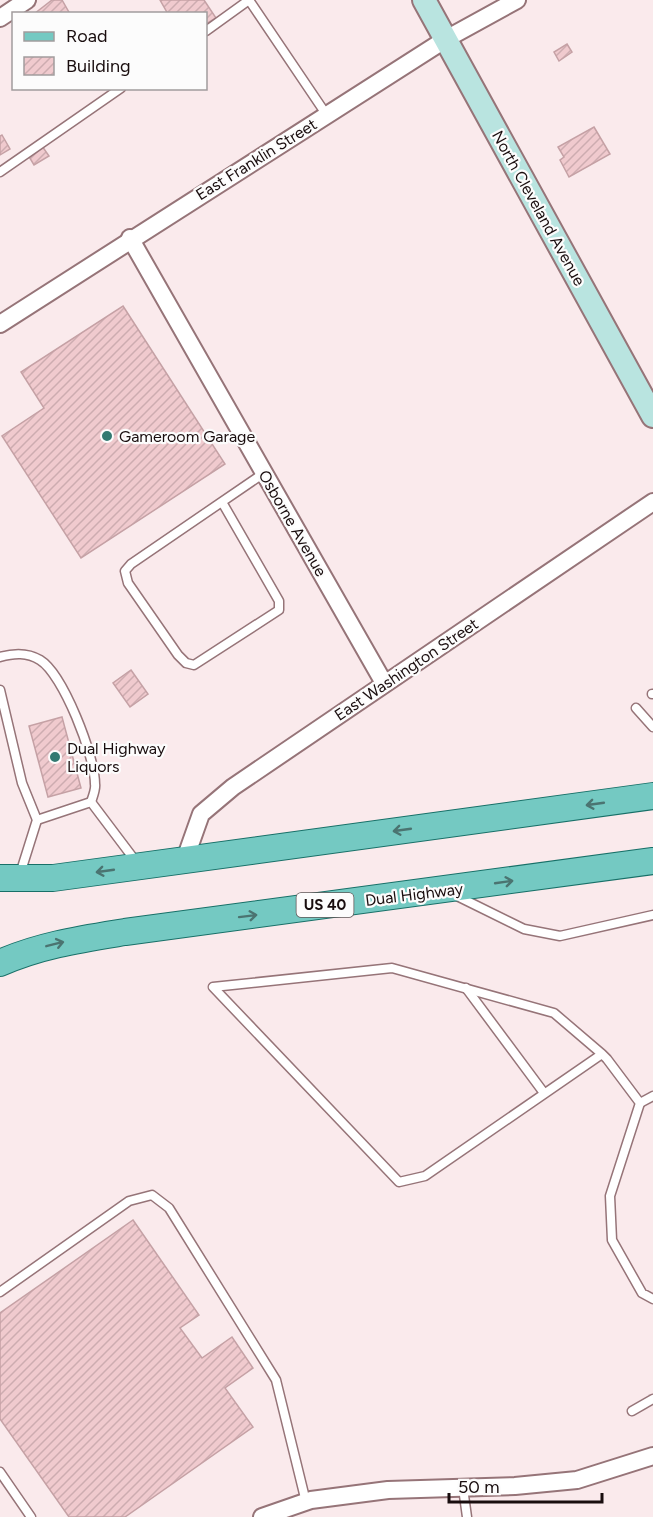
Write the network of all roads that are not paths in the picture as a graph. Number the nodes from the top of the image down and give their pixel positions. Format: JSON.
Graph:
{"nodes":[{"id":1,"x":27,"y":0,"type":"edge"},
{"id":2,"x":249,"y":0,"type":"edge"},
{"id":3,"x":424,"y":0,"type":"edge"},
{"id":4,"x":517,"y":0,"type":"edge"},
{"id":5,"x":0,"y":18,"type":"edge"},
{"id":6,"x":207,"y":30,"type":"edge"},
{"id":7,"x":446,"y":39,"type":"junction"},
{"id":8,"x":118,"y":90,"type":"edge"},
{"id":9,"x":326,"y":114,"type":"junction"},
{"id":10,"x":0,"y":172,"type":"edge"},
{"id":11,"x":130,"y":238,"type":"junction"},
{"id":12,"x":2,"y":319,"type":"edge"},
{"id":13,"x":653,"y":416,"type":"edge"},
{"id":14,"x":264,"y":473,"type":"junction"},
{"id":15,"x":222,"y":502,"type":"junction"},
{"id":16,"x":653,"y":502,"type":"edge"},
{"id":17,"x":0,"y":657,"type":"edge"},
{"id":18,"x":384,"y":683,"type":"junction"},
{"id":19,"x":0,"y":690,"type":"edge"},
{"id":20,"x":636,"y":708,"type":"dead end"},
{"id":21,"x":653,"y":727,"type":"edge"},
{"id":22,"x":652,"y":796,"type":"edge"},
{"id":23,"x":91,"y":802,"type":"junction"},
{"id":24,"x":37,"y":820,"type":"junction"},
{"id":25,"x":185,"y":859,"type":"junction"},
{"id":26,"x":653,"y":861,"type":"edge"},
{"id":27,"x":139,"y":866,"type":"junction"},
{"id":28,"x":653,"y":873,"type":"edge"},
{"id":29,"x":564,"y":874,"type":"junction"},
{"id":30,"x":9,"y":878,"type":"edge"},
{"id":31,"x":445,"y":890,"type":"junction"},
{"id":32,"x":653,"y":915,"type":"edge"},
{"id":33,"x":0,"y":963,"type":"edge"},
{"id":34,"x":466,"y":988,"type":"junction"},
{"id":35,"x":602,"y":1054,"type":"junction"},
{"id":36,"x":544,"y":1093,"type":"junction"},
{"id":37,"x":653,"y":1096,"type":"edge"},
{"id":38,"x":640,"y":1103,"type":"junction"},
{"id":39,"x":0,"y":1292,"type":"edge"},
{"id":40,"x":653,"y":1299,"type":"edge"},
{"id":41,"x":653,"y":1399,"type":"edge"},
{"id":42,"x":632,"y":1411,"type":"dead end"},
{"id":43,"x":653,"y":1456,"type":"edge"},
{"id":44,"x":0,"y":1472,"type":"edge"},
{"id":45,"x":463,"y":1488,"type":"junction"},
{"id":46,"x":306,"y":1502,"type":"junction"},
{"id":47,"x":31,"y":1517,"type":"edge"},
{"id":48,"x":262,"y":1517,"type":"edge"},
{"id":49,"x":467,"y":1517,"type":"edge"}],
"edges":[{"from":1,"to":5,"type":"street"},
{"from":2,"to":6,"type":"lane"},
{"from":2,"to":9,"type":"lane"},
{"from":3,"to":7,"type":"main road","name":"North Cleveland Avenue"},
{"from":4,"to":7,"type":"street","name":"East Franklin Street"},
{"from":7,"to":9,"type":"street","name":"East Franklin Street"},
{"from":7,"to":13,"type":"main road","name":"North Cleveland Avenue"},
{"from":8,"to":10,"type":"lane"},
{"from":9,"to":11,"type":"street","name":"East Franklin Street"},
{"from":11,"to":12,"type":"street","name":"East Franklin Street"},
{"from":11,"to":14,"type":"street","name":"Osborne Avenue"},
{"from":14,"to":15,"type":"lane"},
{"from":14,"to":18,"type":"street","name":"Osborne Avenue"},
{"from":15,"to":15,"type":"lane"},
{"from":16,"to":18,"type":"street","name":"East Washington Street"},
{"from":17,"to":23,"type":"lane"},
{"from":18,"to":25,"type":"street","name":"East Washington Street"},
{"from":19,"to":24,"type":"lane"},
{"from":20,"to":21,"type":"lane"},
{"from":22,"to":25,"type":"main road","one_way":true},
{"from":23,"to":24,"type":"lane"},
{"from":23,"to":27,"type":"lane"},
{"from":24,"to":30,"type":"lane"},
{"from":25,"to":27,"type":"main road"},
{"from":26,"to":29,"type":"main road","name":"Dual Highway","number":"US 40"},
{"from":27,"to":30,"type":"main road","one_way":true},
{"from":28,"to":29,"type":"main road"},
{"from":31,"to":29,"type":"main road","name":"Dual Highway","number":"US 40","one_way":true},
{"from":31,"to":32,"type":"lane"},
{"from":33,"to":31,"type":"main road","name":"Dual Highway","number":"US 40","one_way":true},
{"from":34,"to":35,"type":"lane"},
{"from":34,"to":36,"type":"lane"},
{"from":34,"to":36,"type":"lane"},
{"from":35,"to":36,"type":"lane"},
{"from":35,"to":38,"type":"lane"},
{"from":37,"to":38,"type":"lane"},
{"from":38,"to":40,"type":"lane"},
{"from":39,"to":46,"type":"lane"},
{"from":41,"to":42,"type":"lane"},
{"from":43,"to":45,"type":"street"},
{"from":44,"to":47,"type":"lane"},
{"from":45,"to":46,"type":"street"},
{"from":45,"to":49,"type":"lane"},
{"from":46,"to":48,"type":"street"}]}
